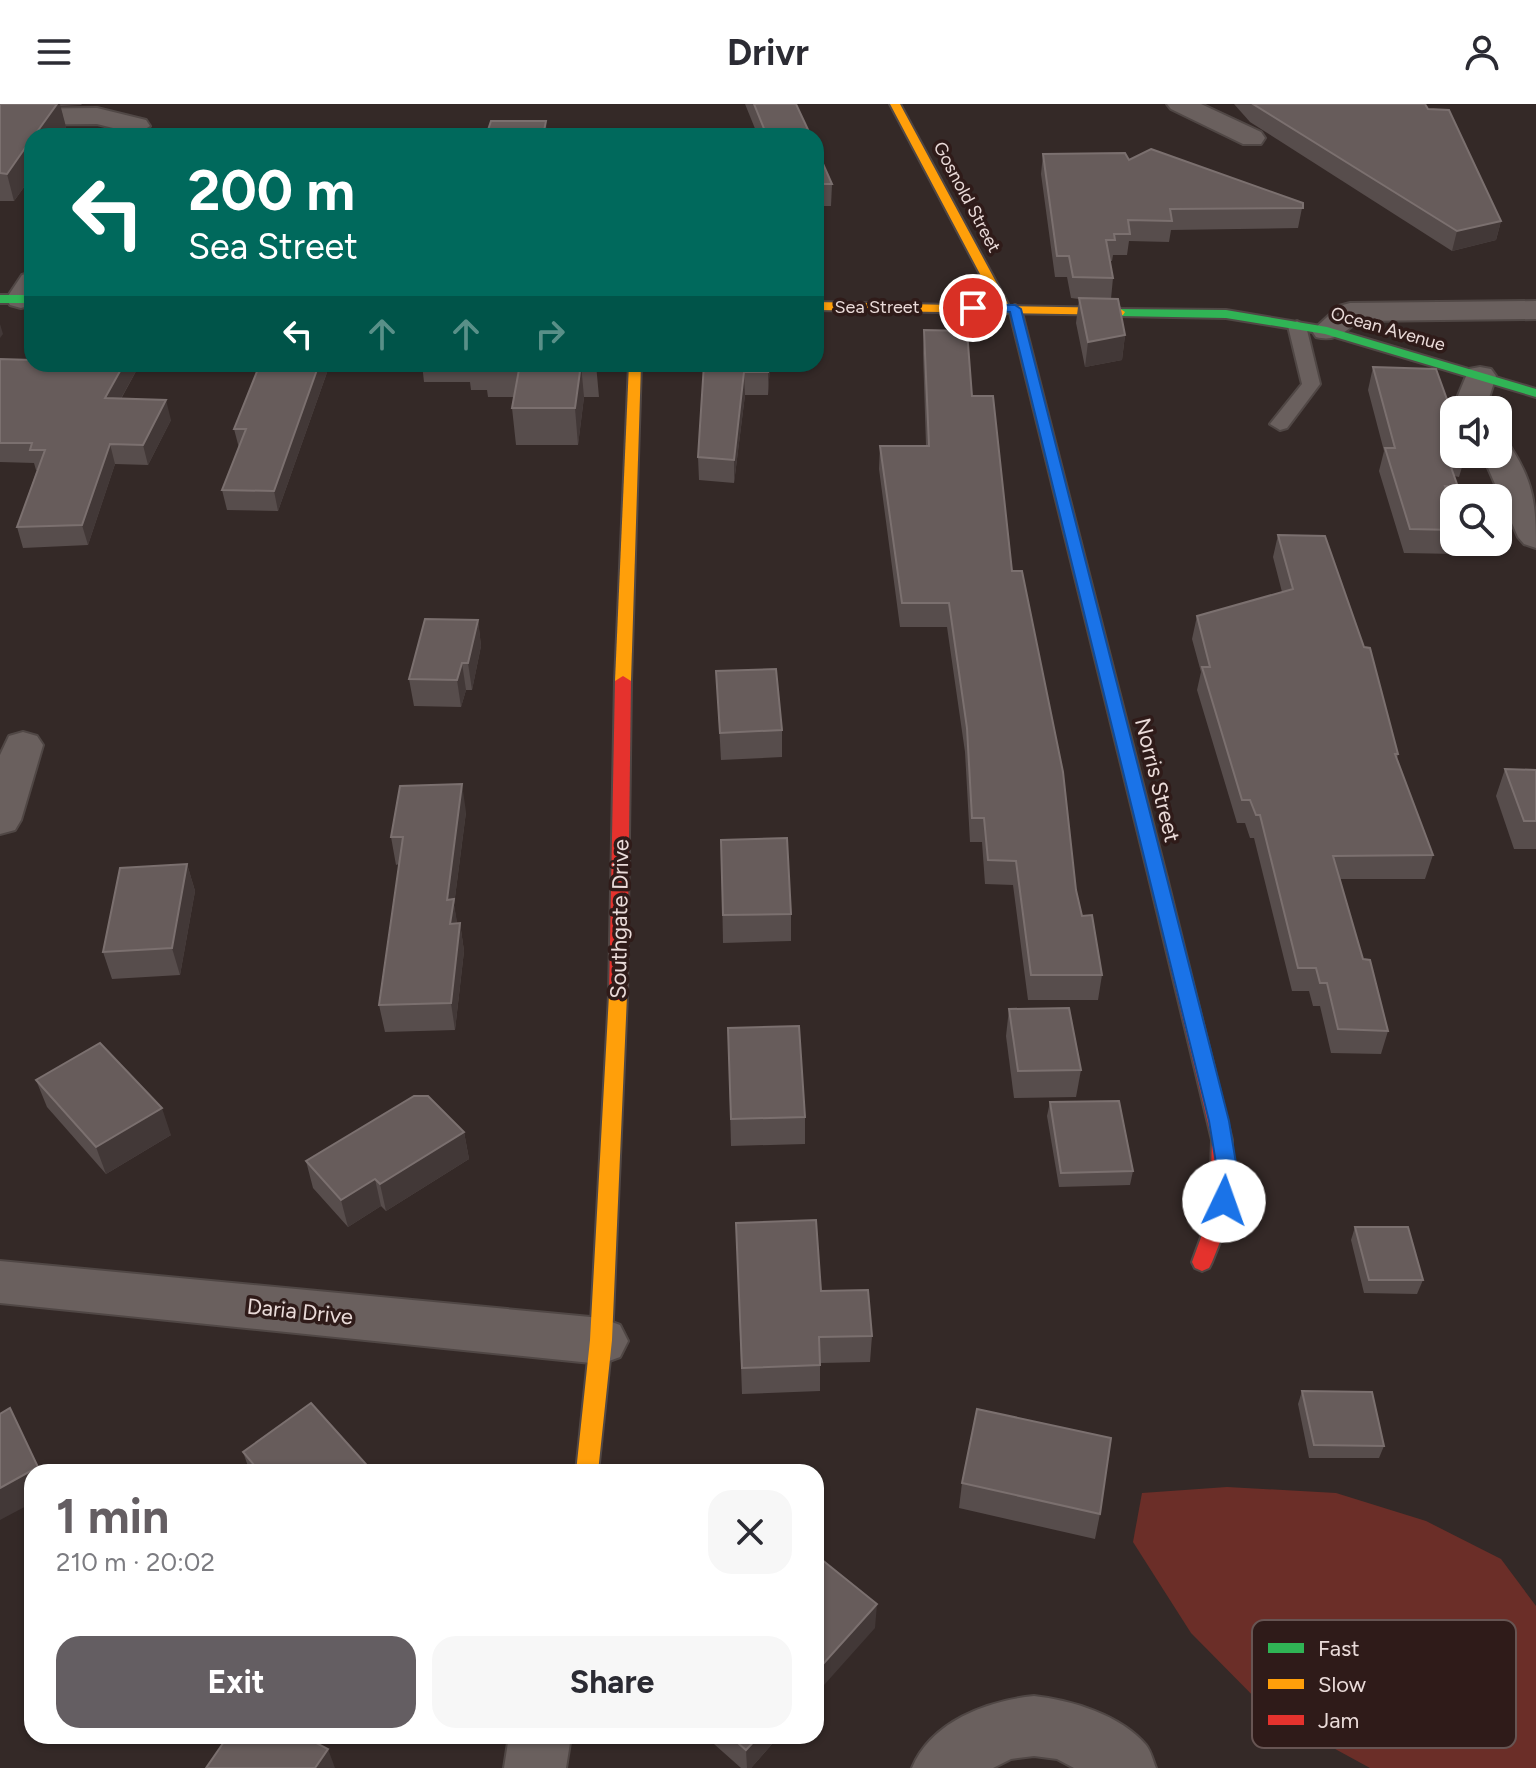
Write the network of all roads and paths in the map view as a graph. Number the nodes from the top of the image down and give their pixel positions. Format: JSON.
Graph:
{"nodes":[{"id":1,"x":895,"y":104,"type":"edge"},
{"id":2,"x":1180,"y":104,"type":"edge"},
{"id":3,"x":0,"y":117,"type":"edge"},
{"id":4,"x":138,"y":122,"type":"edge"},
{"id":5,"x":1252,"y":138,"type":"dead end"},
{"id":6,"x":824,"y":306,"type":"edge"},
{"id":7,"x":1010,"y":308,"type":"junction"},
{"id":8,"x":1536,"y":310,"type":"edge"},
{"id":9,"x":1226,"y":314,"type":"joint"},
{"id":10,"x":1312,"y":329,"type":"junction"},
{"id":11,"x":634,"y":372,"type":"edge"},
{"id":12,"x":1480,"y":376,"type":"junction"},
{"id":13,"x":1536,"y":393,"type":"edge"},
{"id":14,"x":1474,"y":396,"type":"edge"},
{"id":15,"x":1280,"y":424,"type":"dead end"},
{"id":16,"x":1505,"y":468,"type":"edge"},
{"id":17,"x":1536,"y":537,"type":"edge"},
{"id":18,"x":23,"y":745,"type":"dead end"},
{"id":19,"x":0,"y":820,"type":"edge"},
{"id":20,"x":1202,"y":1262,"type":"dead end"},
{"id":21,"x":0,"y":1282,"type":"edge"},
{"id":22,"x":601,"y":1341,"type":"junction"},
{"id":23,"x":588,"y":1464,"type":"edge"},
{"id":24,"x":539,"y":1744,"type":"edge"},
{"id":25,"x":535,"y":1768,"type":"edge"},
{"id":26,"x":943,"y":1768,"type":"edge"},
{"id":27,"x":1125,"y":1768,"type":"edge"}],
"edges":[{"from":1,"to":7,"type":"street","name":"Gosnold Street"},
{"from":2,"to":5,"type":"street"},
{"from":3,"to":4,"type":"street"},
{"from":6,"to":7,"type":"street","name":"Sea Street"},
{"from":7,"to":9,"type":"street","name":"Sea Street"},
{"from":7,"to":20,"type":"street","name":"Norris Street"},
{"from":8,"to":10,"type":"street"},
{"from":9,"to":10,"type":"street","name":"Ocean Avenue"},
{"from":10,"to":12,"type":"street","name":"Ocean Avenue"},
{"from":10,"to":15,"type":"lane"},
{"from":11,"to":22,"type":"street","name":"Southgate Drive"},
{"from":12,"to":13,"type":"street","name":"Ocean Avenue"},
{"from":12,"to":14,"type":"street"},
{"from":16,"to":17,"type":"street"},
{"from":18,"to":19,"type":"street"},
{"from":21,"to":22,"type":"street","name":"Daria Drive"},
{"from":22,"to":23,"type":"street","name":"Southgate Drive"},
{"from":24,"to":25,"type":"street"},
{"from":26,"to":27,"type":"street"}]}
